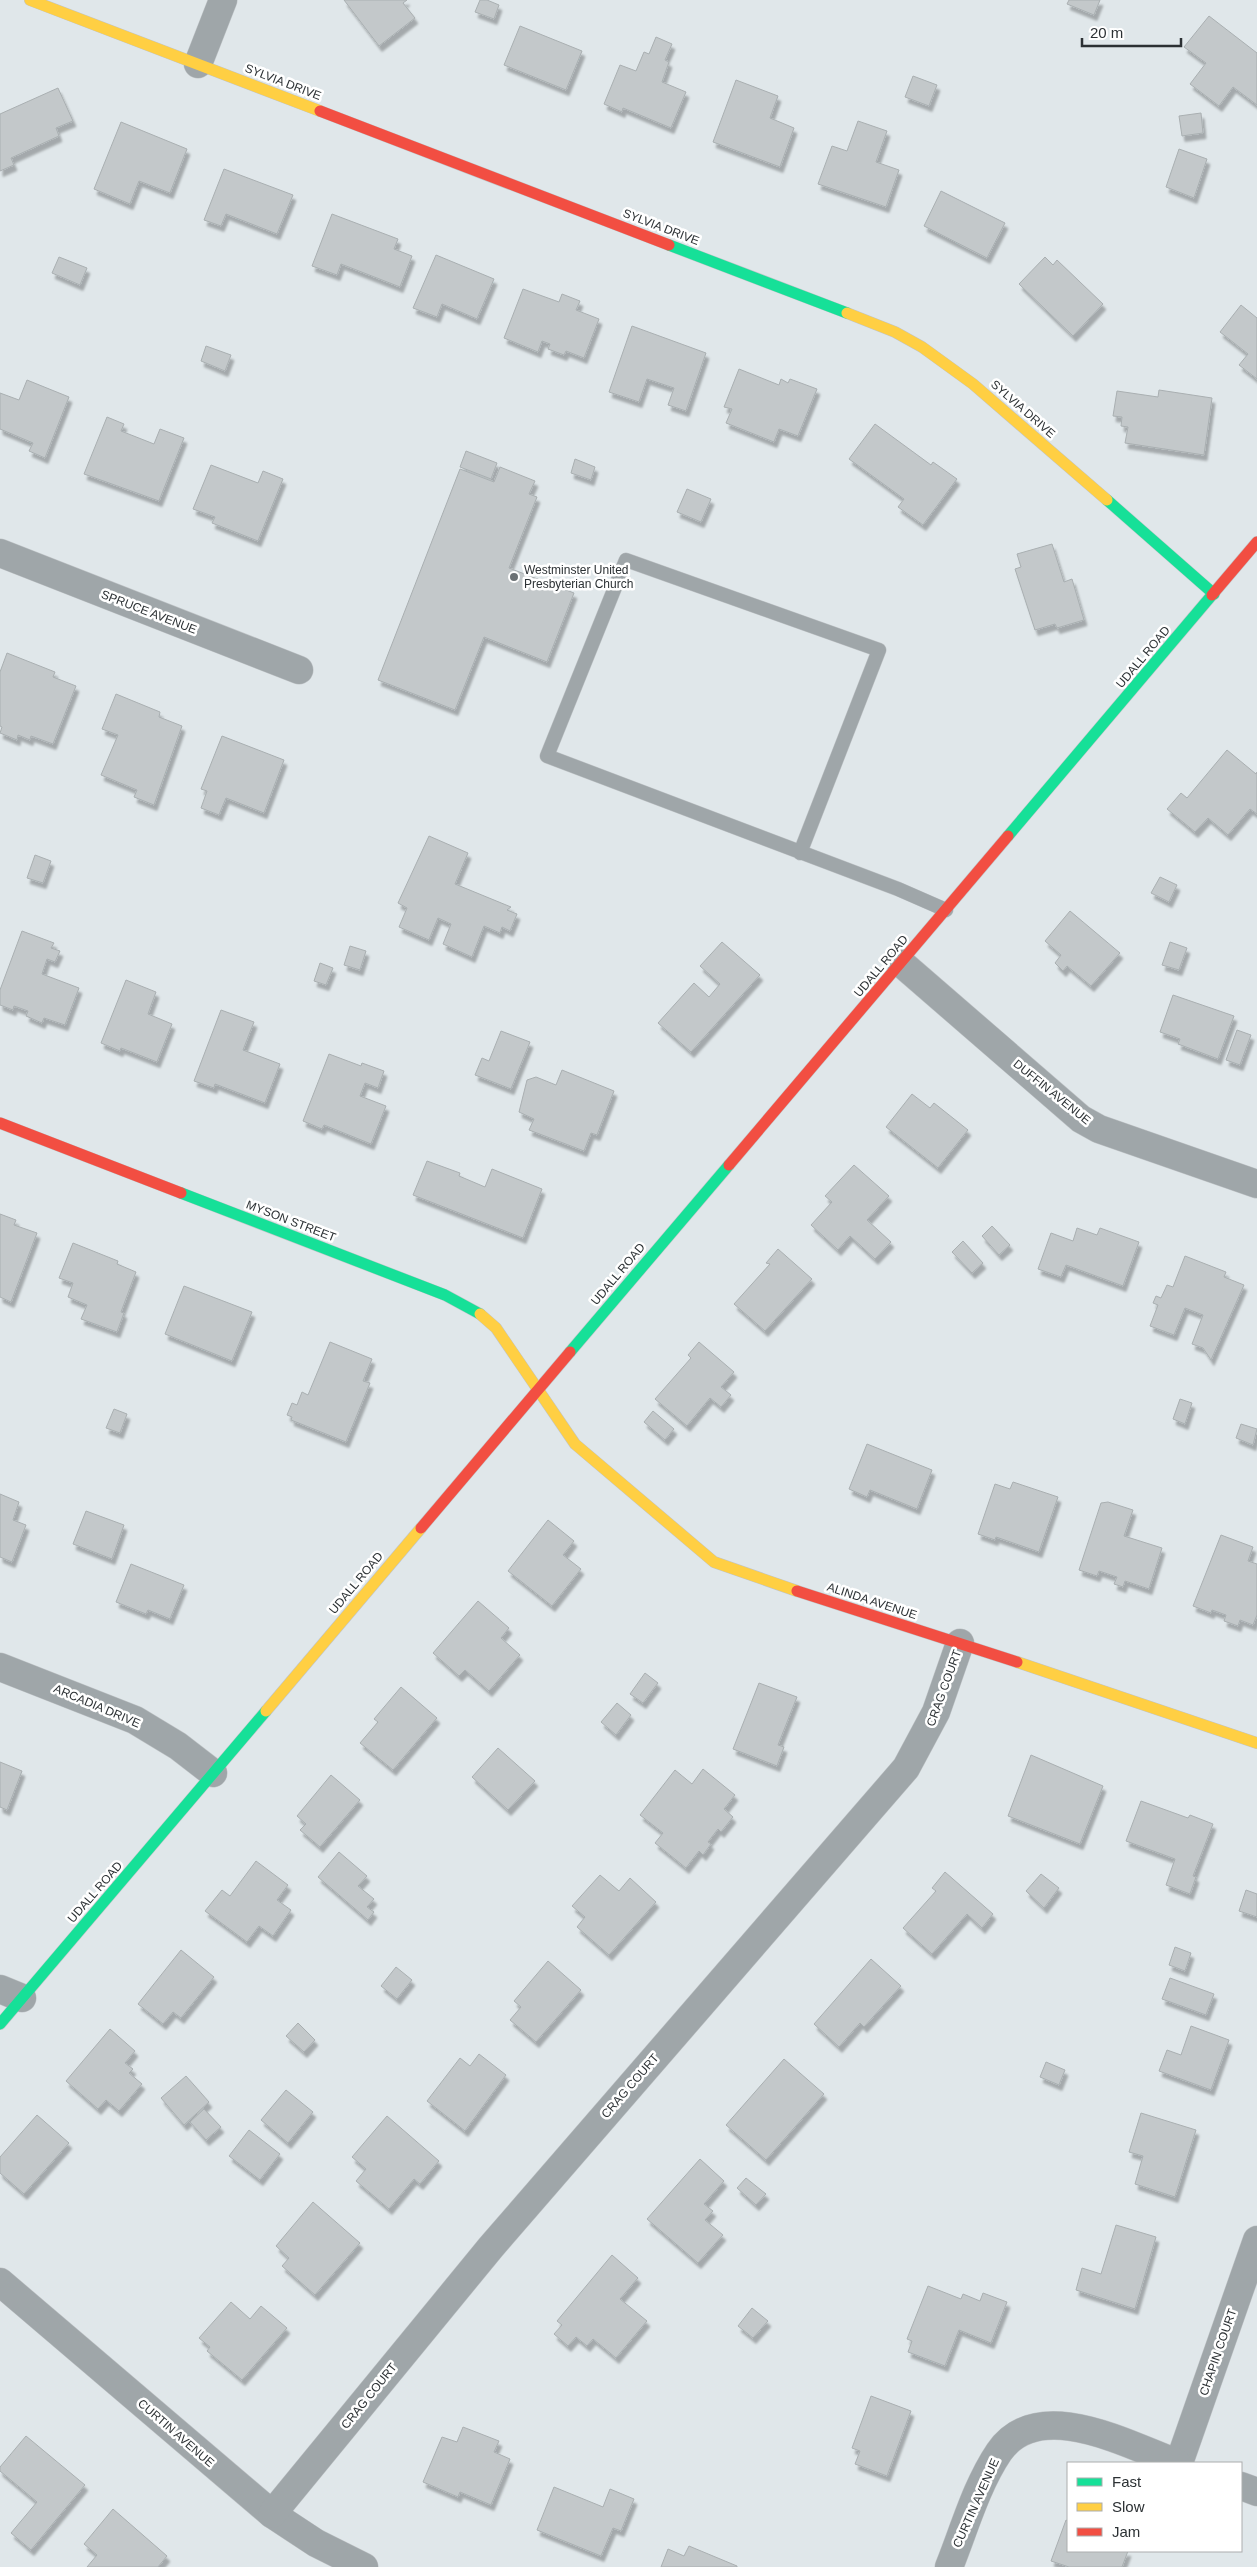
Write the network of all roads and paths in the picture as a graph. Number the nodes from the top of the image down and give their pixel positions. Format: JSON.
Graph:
{"nodes":[{"id":1,"x":30,"y":0,"type":"edge"},
{"id":2,"x":223,"y":0,"type":"edge"},
{"id":3,"x":198,"y":64,"type":"junction"},
{"id":4,"x":1257,"y":542,"type":"edge"},
{"id":5,"x":0,"y":554,"type":"edge"},
{"id":6,"x":1214,"y":594,"type":"junction"},
{"id":7,"x":299,"y":670,"type":"dead end"},
{"id":8,"x":800,"y":853,"type":"junction"},
{"id":9,"x":946,"y":910,"type":"junction"},
{"id":10,"x":901,"y":964,"type":"junction"},
{"id":11,"x":0,"y":1123,"type":"edge"},
{"id":12,"x":1257,"y":1184,"type":"edge"},
{"id":13,"x":538,"y":1390,"type":"junction"},
{"id":14,"x":960,"y":1643,"type":"junction"},
{"id":15,"x":0,"y":1667,"type":"edge"},
{"id":16,"x":1257,"y":1743,"type":"edge"},
{"id":17,"x":213,"y":1773,"type":"junction"},
{"id":18,"x":11,"y":1993,"type":"edge"},
{"id":19,"x":0,"y":2024,"type":"edge"},
{"id":20,"x":1257,"y":2240,"type":"edge"},
{"id":21,"x":0,"y":2282,"type":"edge"},
{"id":22,"x":1175,"y":2462,"type":"edge"},
{"id":23,"x":1178,"y":2462,"type":"edge"},
{"id":24,"x":1242,"y":2486,"type":"edge"},
{"id":25,"x":1257,"y":2492,"type":"edge"},
{"id":26,"x":272,"y":2514,"type":"junction"},
{"id":27,"x":364,"y":2567,"type":"edge"},
{"id":28,"x":949,"y":2567,"type":"edge"}],
"edges":[{"from":1,"to":3,"type":"street","name":"SYLVIA DRIVE"},
{"from":2,"to":3,"type":"street"},
{"from":3,"to":6,"type":"street","name":"SYLVIA DRIVE"},
{"from":4,"to":6,"type":"street","name":"UDALL ROAD"},
{"from":5,"to":7,"type":"street","name":"SPRUCE AVENUE"},
{"from":6,"to":9,"type":"street","name":"UDALL ROAD"},
{"from":8,"to":8,"type":"lane"},
{"from":8,"to":9,"type":"lane"},
{"from":9,"to":10,"type":"street","name":"UDALL ROAD"},
{"from":10,"to":12,"type":"street","name":"DUFFIN AVENUE"},
{"from":10,"to":13,"type":"street","name":"UDALL ROAD"},
{"from":11,"to":13,"type":"street","name":"MYSON STREET"},
{"from":13,"to":14,"type":"street","name":"ALINDA AVENUE"},
{"from":13,"to":17,"type":"street","name":"UDALL ROAD"},
{"from":14,"to":16,"type":"street","name":"ALINDA AVENUE"},
{"from":14,"to":26,"type":"street","name":"CRAG COURT"},
{"from":15,"to":17,"type":"street","name":"ARCADIA DRIVE"},
{"from":17,"to":18,"type":"street","name":"UDALL ROAD"},
{"from":18,"to":19,"type":"street","name":"UDALL ROAD"},
{"from":20,"to":23,"type":"street","name":"CHAPIN COURT"},
{"from":21,"to":26,"type":"street","name":"CURTIN AVENUE"},
{"from":22,"to":28,"type":"street","name":"CURTIN AVENUE"},
{"from":24,"to":25,"type":"street"},
{"from":26,"to":27,"type":"street","name":"CURTIN AVENUE"}]}
